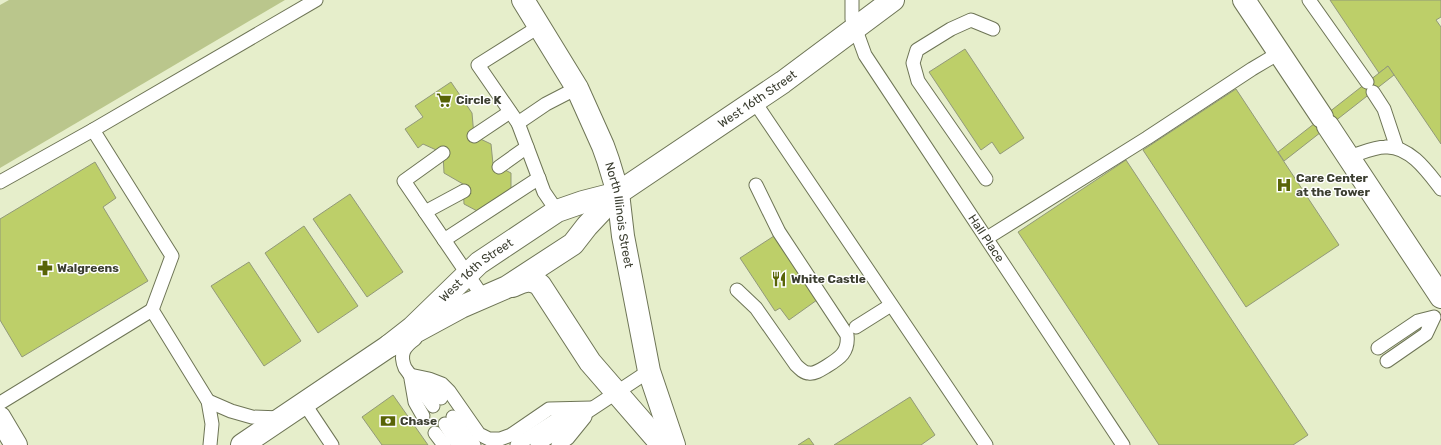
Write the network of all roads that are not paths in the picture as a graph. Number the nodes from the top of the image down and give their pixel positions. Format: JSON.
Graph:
{"nodes":[{"id":1,"x":316,"y":0,"type":"edge"},
{"id":2,"x":523,"y":0,"type":"edge"},
{"id":3,"x":852,"y":0,"type":"edge"},
{"id":4,"x":893,"y":0,"type":"edge"},
{"id":5,"x":1244,"y":0,"type":"edge"},
{"id":6,"x":1309,"y":0,"type":"edge"},
{"id":7,"x":540,"y":26,"type":"junction"},
{"id":8,"x":856,"y":28,"type":"junction"},
{"id":9,"x":993,"y":29,"type":"dead end"},
{"id":10,"x":1279,"y":52,"type":"junction"},
{"id":11,"x":577,"y":88,"type":"junction"},
{"id":12,"x":754,"y":101,"type":"junction"},
{"id":13,"x":510,"y":112,"type":"junction"},
{"id":14,"x":518,"y":123,"type":"junction"},
{"id":15,"x":93,"y":130,"type":"junction"},
{"id":16,"x":474,"y":136,"type":"dead end"},
{"id":17,"x":527,"y":147,"type":"junction"},
{"id":18,"x":1397,"y":148,"type":"junction"},
{"id":19,"x":443,"y":153,"type":"dead end"},
{"id":20,"x":1348,"y":157,"type":"junction"},
{"id":21,"x":499,"y":167,"type":"dead end"},
{"id":22,"x":539,"y":178,"type":"junction"},
{"id":23,"x":986,"y":179,"type":"dead end"},
{"id":24,"x":0,"y":182,"type":"edge"},
{"id":25,"x":756,"y":185,"type":"dead end"},
{"id":26,"x":1441,"y":189,"type":"edge"},
{"id":27,"x":464,"y":190,"type":"dead end"},
{"id":28,"x":618,"y":193,"type":"junction"},
{"id":29,"x":557,"y":211,"type":"junction"},
{"id":30,"x":425,"y":212,"type":"junction"},
{"id":31,"x":987,"y":238,"type":"junction"},
{"id":32,"x":444,"y":240,"type":"junction"},
{"id":33,"x":467,"y":274,"type":"junction"},
{"id":34,"x":507,"y":287,"type":"junction"},
{"id":35,"x":737,"y":290,"type":"dead end"},
{"id":36,"x":482,"y":297,"type":"junction"},
{"id":37,"x":891,"y":305,"type":"junction"},
{"id":38,"x":1439,"y":309,"type":"edge"},
{"id":39,"x":152,"y":310,"type":"junction"},
{"id":40,"x":442,"y":319,"type":"junction"},
{"id":41,"x":856,"y":327,"type":"dead end"},
{"id":42,"x":389,"y":346,"type":"junction"},
{"id":43,"x":1378,"y":348,"type":"dead end"},
{"id":44,"x":1387,"y":361,"type":"dead end"},
{"id":45,"x":649,"y":370,"type":"junction"},
{"id":46,"x":410,"y":375,"type":"junction"},
{"id":47,"x":616,"y":392,"type":"junction"},
{"id":48,"x":208,"y":401,"type":"junction"},
{"id":49,"x":437,"y":402,"type":"dead end"},
{"id":50,"x":0,"y":403,"type":"edge"},
{"id":51,"x":304,"y":403,"type":"junction"},
{"id":52,"x":592,"y":408,"type":"junction"},
{"id":53,"x":423,"y":416,"type":"dead end"},
{"id":54,"x":0,"y":418,"type":"edge"},
{"id":55,"x":281,"y":418,"type":"junction"},
{"id":56,"x":444,"y":425,"type":"junction"},
{"id":57,"x":16,"y":445,"type":"edge"},
{"id":58,"x":210,"y":445,"type":"edge"},
{"id":59,"x":242,"y":445,"type":"edge"},
{"id":60,"x":332,"y":445,"type":"edge"},
{"id":61,"x":444,"y":445,"type":"edge"},
{"id":62,"x":458,"y":445,"type":"edge"},
{"id":63,"x":474,"y":445,"type":"edge"},
{"id":64,"x":517,"y":445,"type":"edge"},
{"id":65,"x":537,"y":445,"type":"edge"},
{"id":66,"x":558,"y":445,"type":"edge"},
{"id":67,"x":662,"y":445,"type":"edge"},
{"id":68,"x":674,"y":445,"type":"edge"},
{"id":69,"x":986,"y":445,"type":"edge"},
{"id":70,"x":1123,"y":445,"type":"edge"}],
"edges":[{"from":1,"to":15,"type":"lane"},
{"from":2,"to":7,"type":"main road","name":"North Illinois Street"},
{"from":3,"to":8,"type":"lane","name":"Hall Place"},
{"from":4,"to":8,"type":"main road","name":"West 16th Street"},
{"from":5,"to":10,"type":"main road"},
{"from":6,"to":18,"type":"lane"},
{"from":7,"to":11,"type":"main road","name":"North Illinois Street"},
{"from":7,"to":13,"type":"lane"},
{"from":8,"to":12,"type":"main road","name":"West 16th Street"},
{"from":8,"to":31,"type":"lane","name":"Hall Place"},
{"from":9,"to":23,"type":"lane"},
{"from":10,"to":20,"type":"main road"},
{"from":10,"to":31,"type":"lane"},
{"from":11,"to":14,"type":"lane"},
{"from":11,"to":28,"type":"main road","name":"North Illinois Street"},
{"from":12,"to":28,"type":"main road","name":"West 16th Street"},
{"from":12,"to":37,"type":"lane"},
{"from":13,"to":14,"type":"lane"},
{"from":13,"to":16,"type":"lane"},
{"from":14,"to":17,"type":"lane"},
{"from":15,"to":24,"type":"lane"},
{"from":15,"to":39,"type":"lane"},
{"from":17,"to":21,"type":"lane"},
{"from":17,"to":22,"type":"lane"},
{"from":18,"to":20,"type":"lane"},
{"from":18,"to":26,"type":"lane"},
{"from":19,"to":30,"type":"lane"},
{"from":20,"to":38,"type":"main road"},
{"from":22,"to":29,"type":"lane"},
{"from":22,"to":32,"type":"lane"},
{"from":25,"to":35,"type":"lane"},
{"from":27,"to":30,"type":"lane"},
{"from":28,"to":29,"type":"main road","name":"West 16th Street"},
{"from":28,"to":34,"type":"main road","name":"West 16th Street"},
{"from":28,"to":45,"type":"main road","name":"North Illinois Street"},
{"from":29,"to":33,"type":"main road","name":"West 16th Street"},
{"from":30,"to":32,"type":"lane"},
{"from":31,"to":70,"type":"lane","name":"Hall Place"},
{"from":32,"to":33,"type":"lane"},
{"from":33,"to":36,"type":"lane"},
{"from":33,"to":42,"type":"main road","name":"West 16th Street"},
{"from":34,"to":36,"type":"main road","name":"West 16th Street"},
{"from":34,"to":47,"type":"main road"},
{"from":36,"to":40,"type":"main road","name":"West 16th Street"},
{"from":37,"to":41,"type":"lane"},
{"from":37,"to":69,"type":"lane"},
{"from":38,"to":43,"type":"lane"},
{"from":38,"to":44,"type":"lane"},
{"from":39,"to":48,"type":"lane"},
{"from":39,"to":50,"type":"lane"},
{"from":40,"to":42,"type":"main road","name":"West 16th Street"},
{"from":40,"to":46,"type":"lane"},
{"from":42,"to":51,"type":"main road","name":"West 16th Street"},
{"from":45,"to":47,"type":"lane"},
{"from":45,"to":68,"type":"main road","name":"North Illinois Street"},
{"from":46,"to":49,"type":"lane"},
{"from":46,"to":52,"type":"lane"},
{"from":46,"to":53,"type":"lane"},
{"from":47,"to":52,"type":"lane"},
{"from":47,"to":67,"type":"main road"},
{"from":48,"to":55,"type":"lane"},
{"from":48,"to":58,"type":"lane"},
{"from":51,"to":55,"type":"main road","name":"West 16th Street"},
{"from":51,"to":60,"type":"lane"},
{"from":52,"to":64,"type":"lane"},
{"from":52,"to":65,"type":"lane"},
{"from":52,"to":66,"type":"lane"},
{"from":54,"to":57,"type":"main road"},
{"from":55,"to":59,"type":"main road","name":"West 16th Street"},
{"from":56,"to":61,"type":"lane"},
{"from":56,"to":62,"type":"lane"},
{"from":56,"to":63,"type":"lane"}]}
